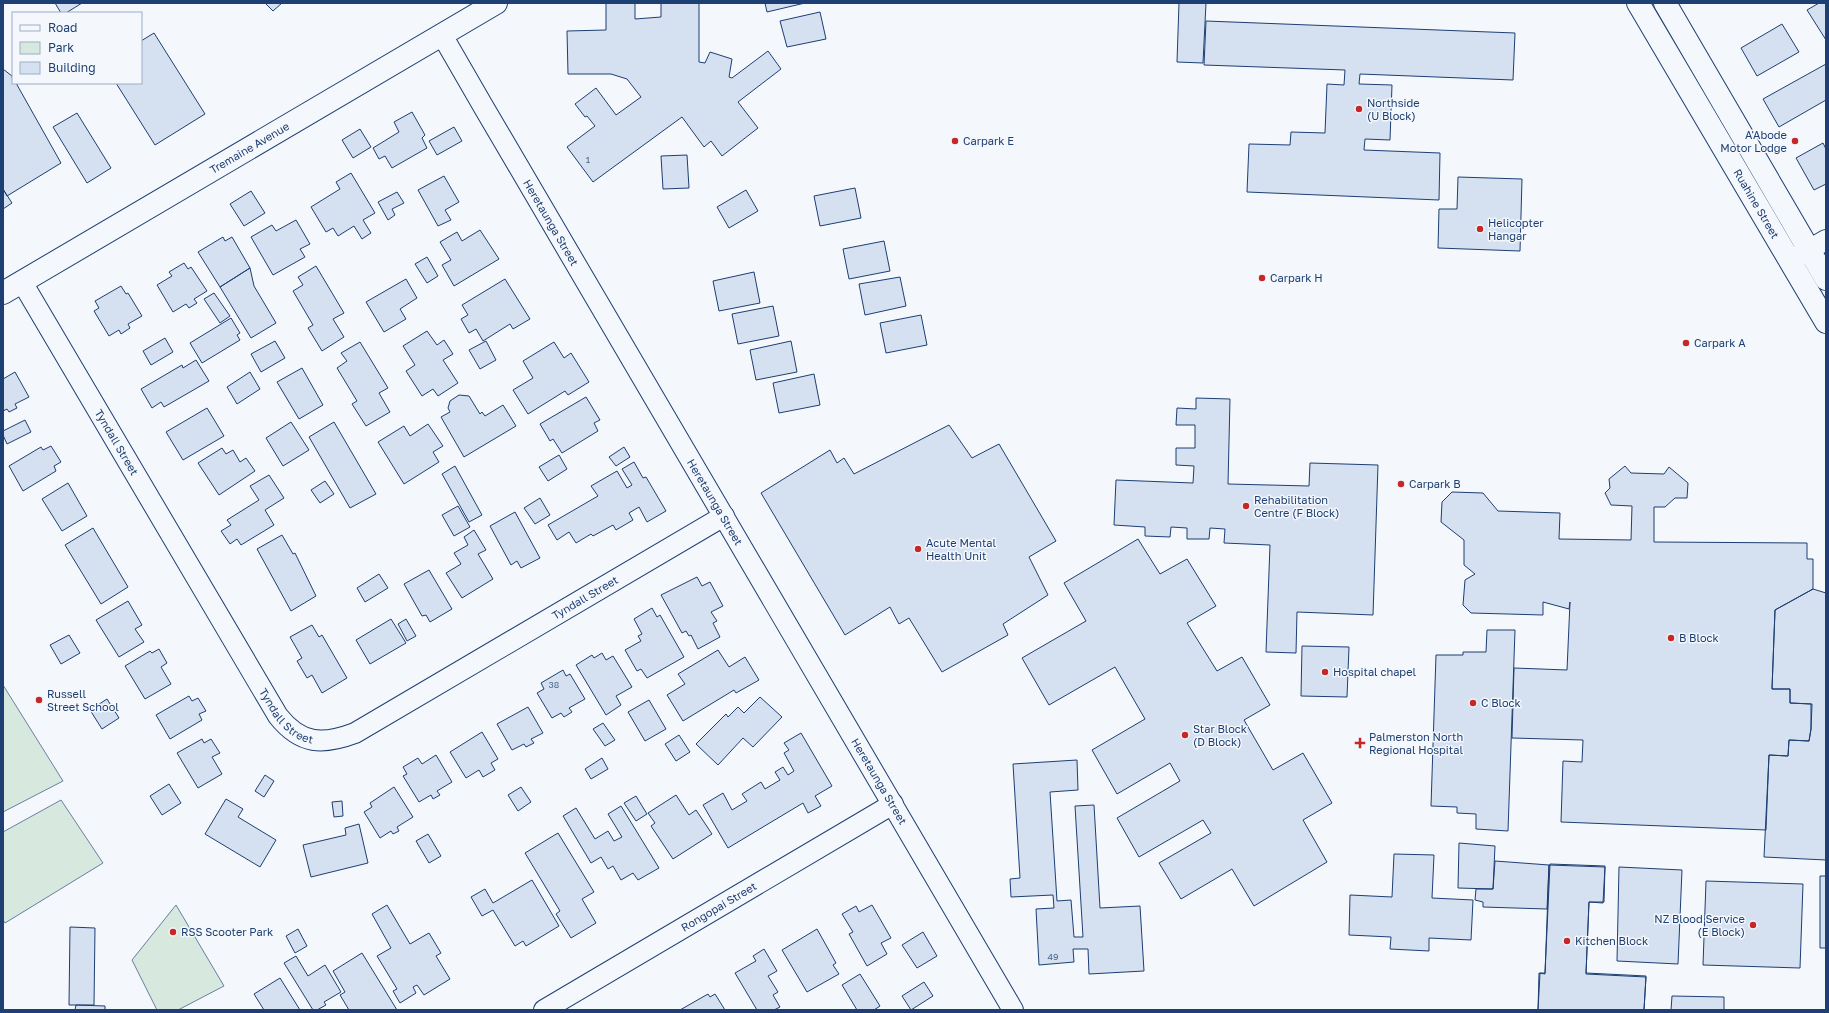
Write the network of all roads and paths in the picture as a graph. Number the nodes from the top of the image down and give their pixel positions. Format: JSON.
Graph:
{"nodes":[{"id":1,"x":496,"y":3,"type":"edge"},
{"id":2,"x":1638,"y":3,"type":"edge"},
{"id":3,"x":1665,"y":3,"type":"edge"},
{"id":4,"x":442,"y":35,"type":"junction"},
{"id":5,"x":1817,"y":245,"type":"edge"},
{"id":6,"x":1790,"y":261,"type":"junction"},
{"id":7,"x":1826,"y":279,"type":"edge"},
{"id":8,"x":22,"y":282,"type":"junction"},
{"id":9,"x":3,"y":293,"type":"edge"},
{"id":10,"x":1826,"y":322,"type":"edge"},
{"id":11,"x":724,"y":516,"type":"junction"},
{"id":12,"x":893,"y":804,"type":"junction"},
{"id":13,"x":544,"y":1010,"type":"edge"},
{"id":14,"x":1013,"y":1010,"type":"edge"}],
"edges":[{"from":1,"to":4,"type":"main road","name":"Tremaine Avenue"},
{"from":2,"to":6,"type":"main road","name":"Ruahine Street"},
{"from":3,"to":5,"type":"main road","name":"Ruahine Street"},
{"from":4,"to":8,"type":"main road","name":"Tremaine Avenue"},
{"from":4,"to":11,"type":"street","name":"Heretaunga Street"},
{"from":5,"to":6,"type":"street"},
{"from":5,"to":7,"type":"main road","name":"Ruahine Street"},
{"from":6,"to":10,"type":"main road","name":"Ruahine Street"},
{"from":8,"to":9,"type":"main road","name":"Tremaine Avenue"},
{"from":8,"to":11,"type":"street","name":"Tyndall Street"},
{"from":11,"to":12,"type":"street","name":"Heretaunga Street"},
{"from":12,"to":13,"type":"street","name":"Rongopai Street"},
{"from":12,"to":14,"type":"street","name":"Heretaunga Street"}]}
